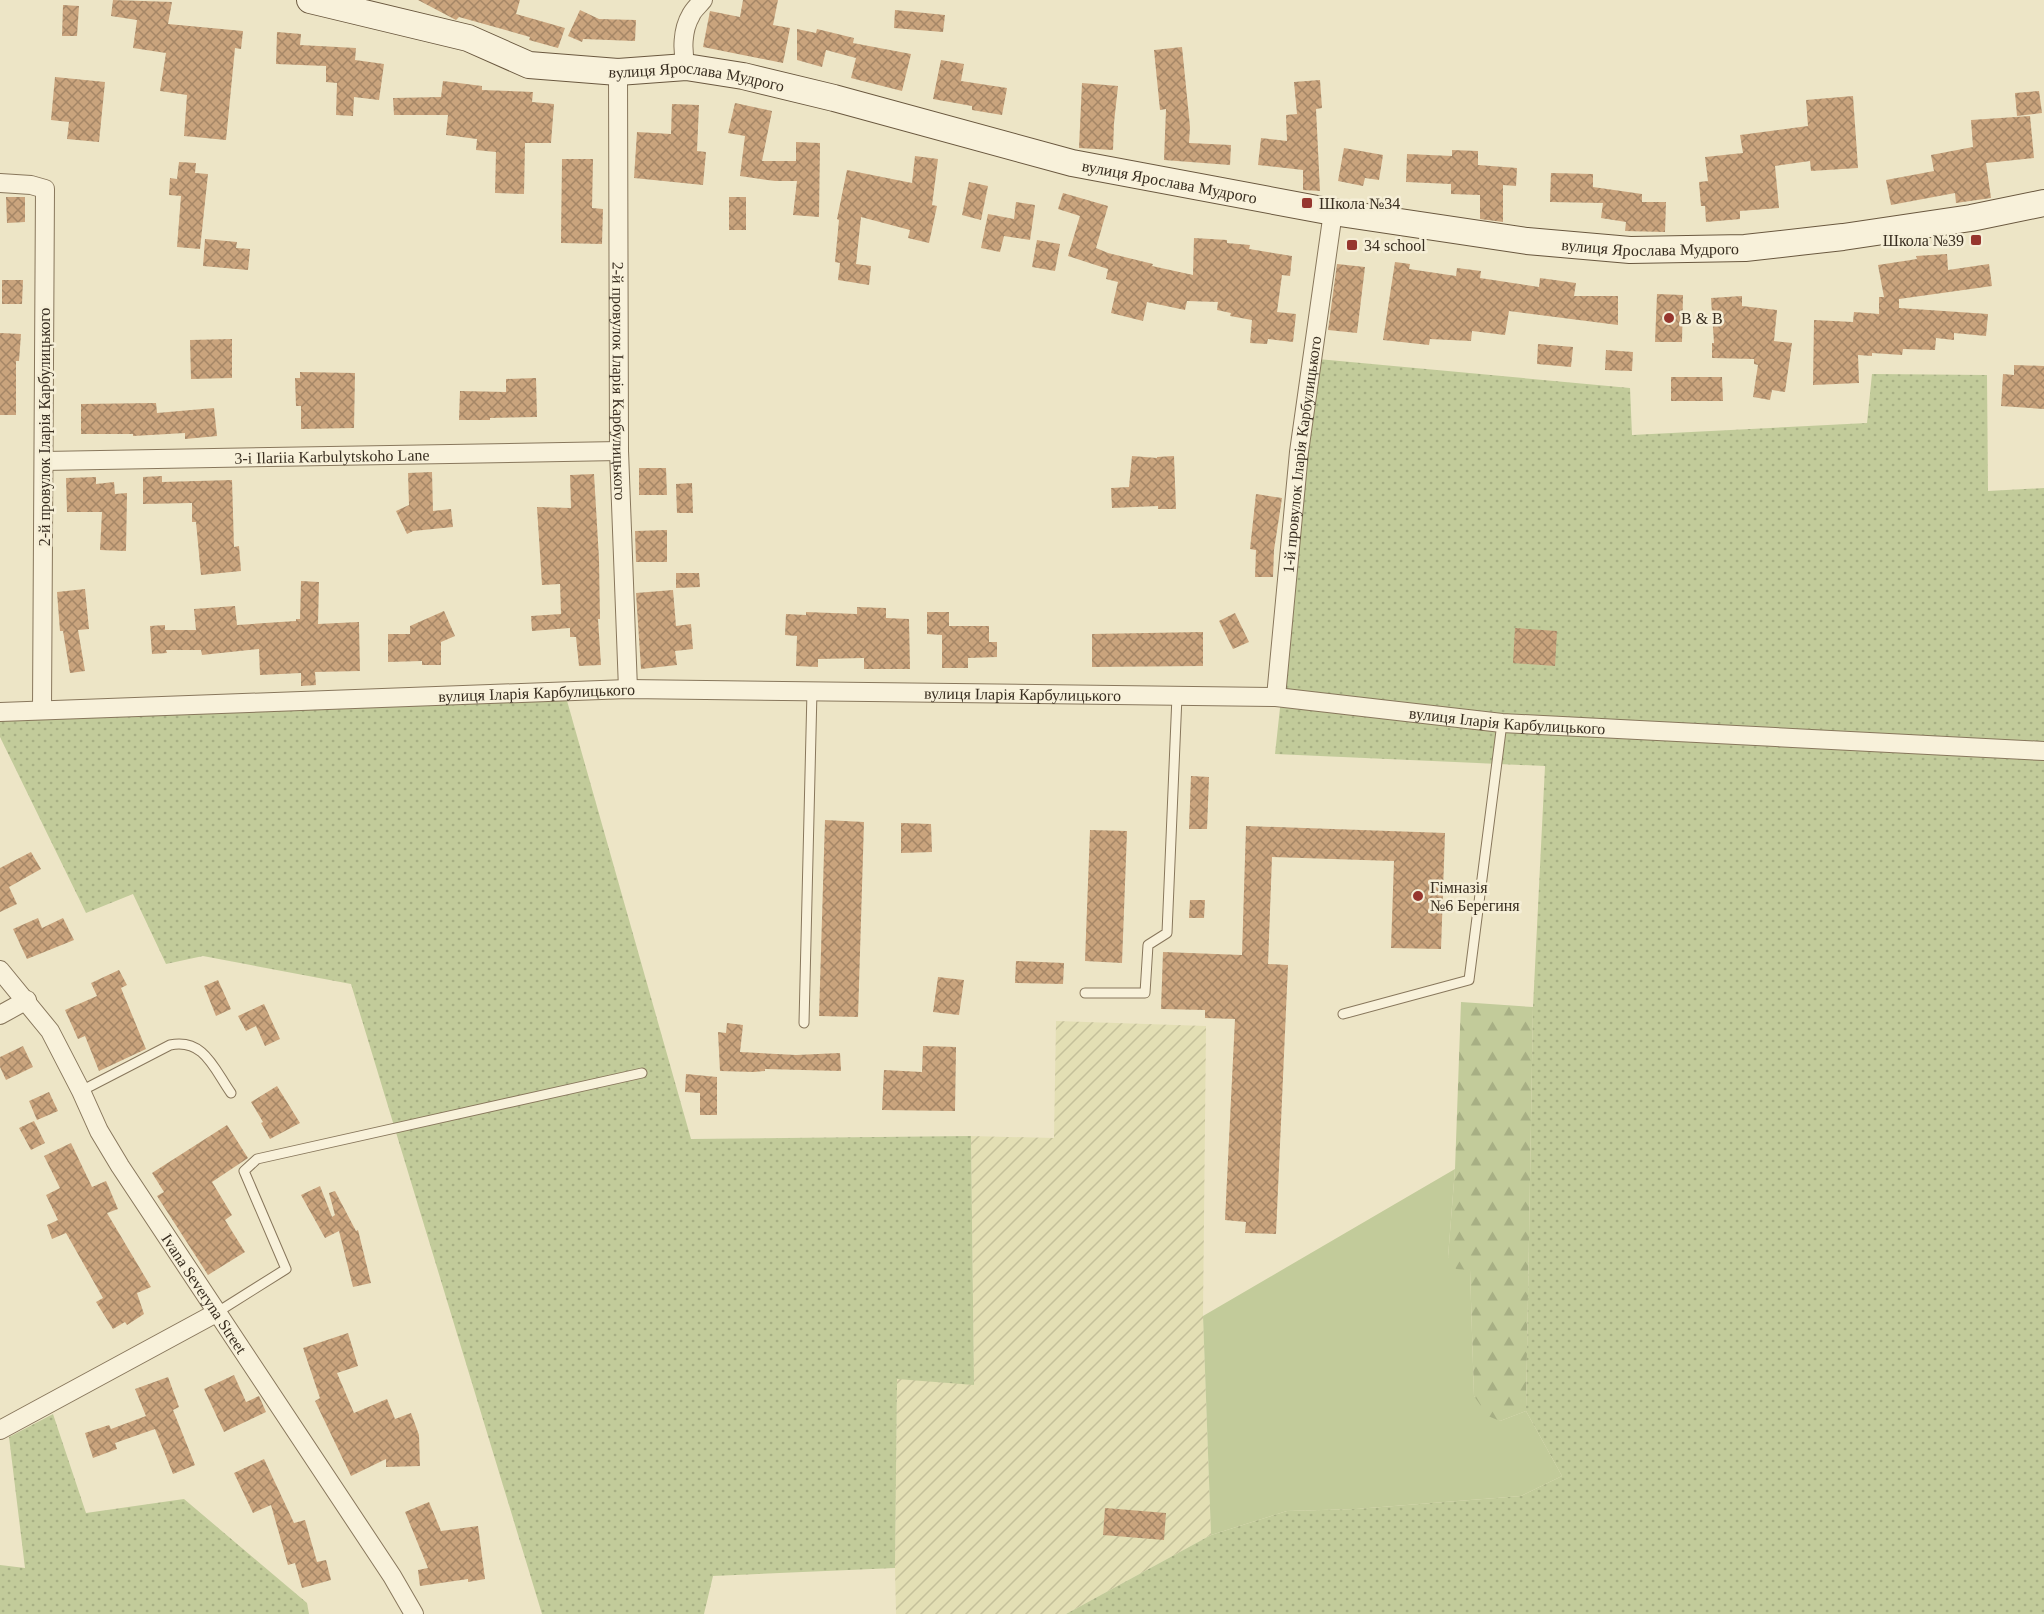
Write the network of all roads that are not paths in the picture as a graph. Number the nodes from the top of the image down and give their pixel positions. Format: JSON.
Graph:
{"nodes":[{"id":1,"x":310,"y":0,"type":"edge"},
{"id":2,"x":703,"y":0,"type":"edge"},
{"id":3,"x":686,"y":67,"type":"junction"},
{"id":4,"x":618,"y":72,"type":"junction"},
{"id":5,"x":0,"y":183,"type":"edge"},
{"id":6,"x":2044,"y":203,"type":"edge"},
{"id":7,"x":1333,"y":212,"type":"junction"},
{"id":8,"x":619,"y":451,"type":"junction"},
{"id":9,"x":44,"y":461,"type":"junction"},
{"id":10,"x":628,"y":689,"type":"junction"},
{"id":11,"x":812,"y":692,"type":"junction"},
{"id":12,"x":1177,"y":696,"type":"junction"},
{"id":13,"x":1276,"y":697,"type":"junction"},
{"id":14,"x":42,"y":710,"type":"junction"},
{"id":15,"x":0,"y":712,"type":"edge"},
{"id":16,"x":1502,"y":723,"type":"junction"},
{"id":17,"x":2044,"y":751,"type":"edge"},
{"id":18,"x":0,"y":970,"type":"edge"},
{"id":19,"x":1084,"y":993,"type":"dead end"},
{"id":20,"x":27,"y":1000,"type":"junction"},
{"id":21,"x":1343,"y":1014,"type":"dead end"},
{"id":22,"x":0,"y":1016,"type":"edge"},
{"id":23,"x":804,"y":1023,"type":"dead end"},
{"id":24,"x":642,"y":1073,"type":"dead end"},
{"id":25,"x":81,"y":1091,"type":"junction"},
{"id":26,"x":231,"y":1093,"type":"dead end"},
{"id":27,"x":216,"y":1313,"type":"junction"},
{"id":28,"x":0,"y":1430,"type":"edge"},
{"id":29,"x":414,"y":1614,"type":"edge"}],
"edges":[{"from":1,"to":4,"type":"main road","name":"вулиця Ярослава Мудрого"},
{"from":2,"to":3,"type":"street"},
{"from":3,"to":4,"type":"main road","name":"вулиця Ярослава Мудрого"},
{"from":3,"to":7,"type":"main road","name":"вулиця Ярослава Мудрого"},
{"from":4,"to":8,"type":"street","name":"2-й провулок Іларія Карбулицького"},
{"from":5,"to":9,"type":"street","name":"2-й провулок Іларія Карбулицького"},
{"from":6,"to":7,"type":"main road","name":"вулиця Ярослава Мудрого"},
{"from":7,"to":13,"type":"street","name":"1-й провулок Іларія Карбулицького"},
{"from":8,"to":9,"type":"street","name":"3-i Ilariia Karbulytskoho Lane"},
{"from":8,"to":10,"type":"street","name":"2-й провулок Іларія Карбулицького"},
{"from":9,"to":14,"type":"street","name":"2-й провулок Іларія Карбулицького"},
{"from":10,"to":11,"type":"street","name":"вулиця Іларія Карбулицького"},
{"from":10,"to":14,"type":"street","name":"вулиця Іларія Карбулицького"},
{"from":11,"to":12,"type":"street","name":"вулиця Іларія Карбулицького"},
{"from":11,"to":23,"type":"lane"},
{"from":12,"to":13,"type":"street","name":"вулиця Іларія Карбулицького"},
{"from":12,"to":19,"type":"lane"},
{"from":13,"to":16,"type":"street","name":"вулиця Іларія Карбулицького"},
{"from":14,"to":15,"type":"street","name":"вулиця Іларія Карбулицького"},
{"from":16,"to":17,"type":"street","name":"вулиця Іларія Карбулицького"},
{"from":16,"to":21,"type":"lane"},
{"from":18,"to":20,"type":"street","name":"Ivana Severyna Street"},
{"from":20,"to":22,"type":"street"},
{"from":20,"to":25,"type":"street","name":"Ivana Severyna Street"},
{"from":24,"to":27,"type":"lane"},
{"from":25,"to":26,"type":"lane"},
{"from":25,"to":27,"type":"street","name":"Ivana Severyna Street"},
{"from":27,"to":28,"type":"street"},
{"from":27,"to":29,"type":"street","name":"Ivana Severyna Street"}]}
